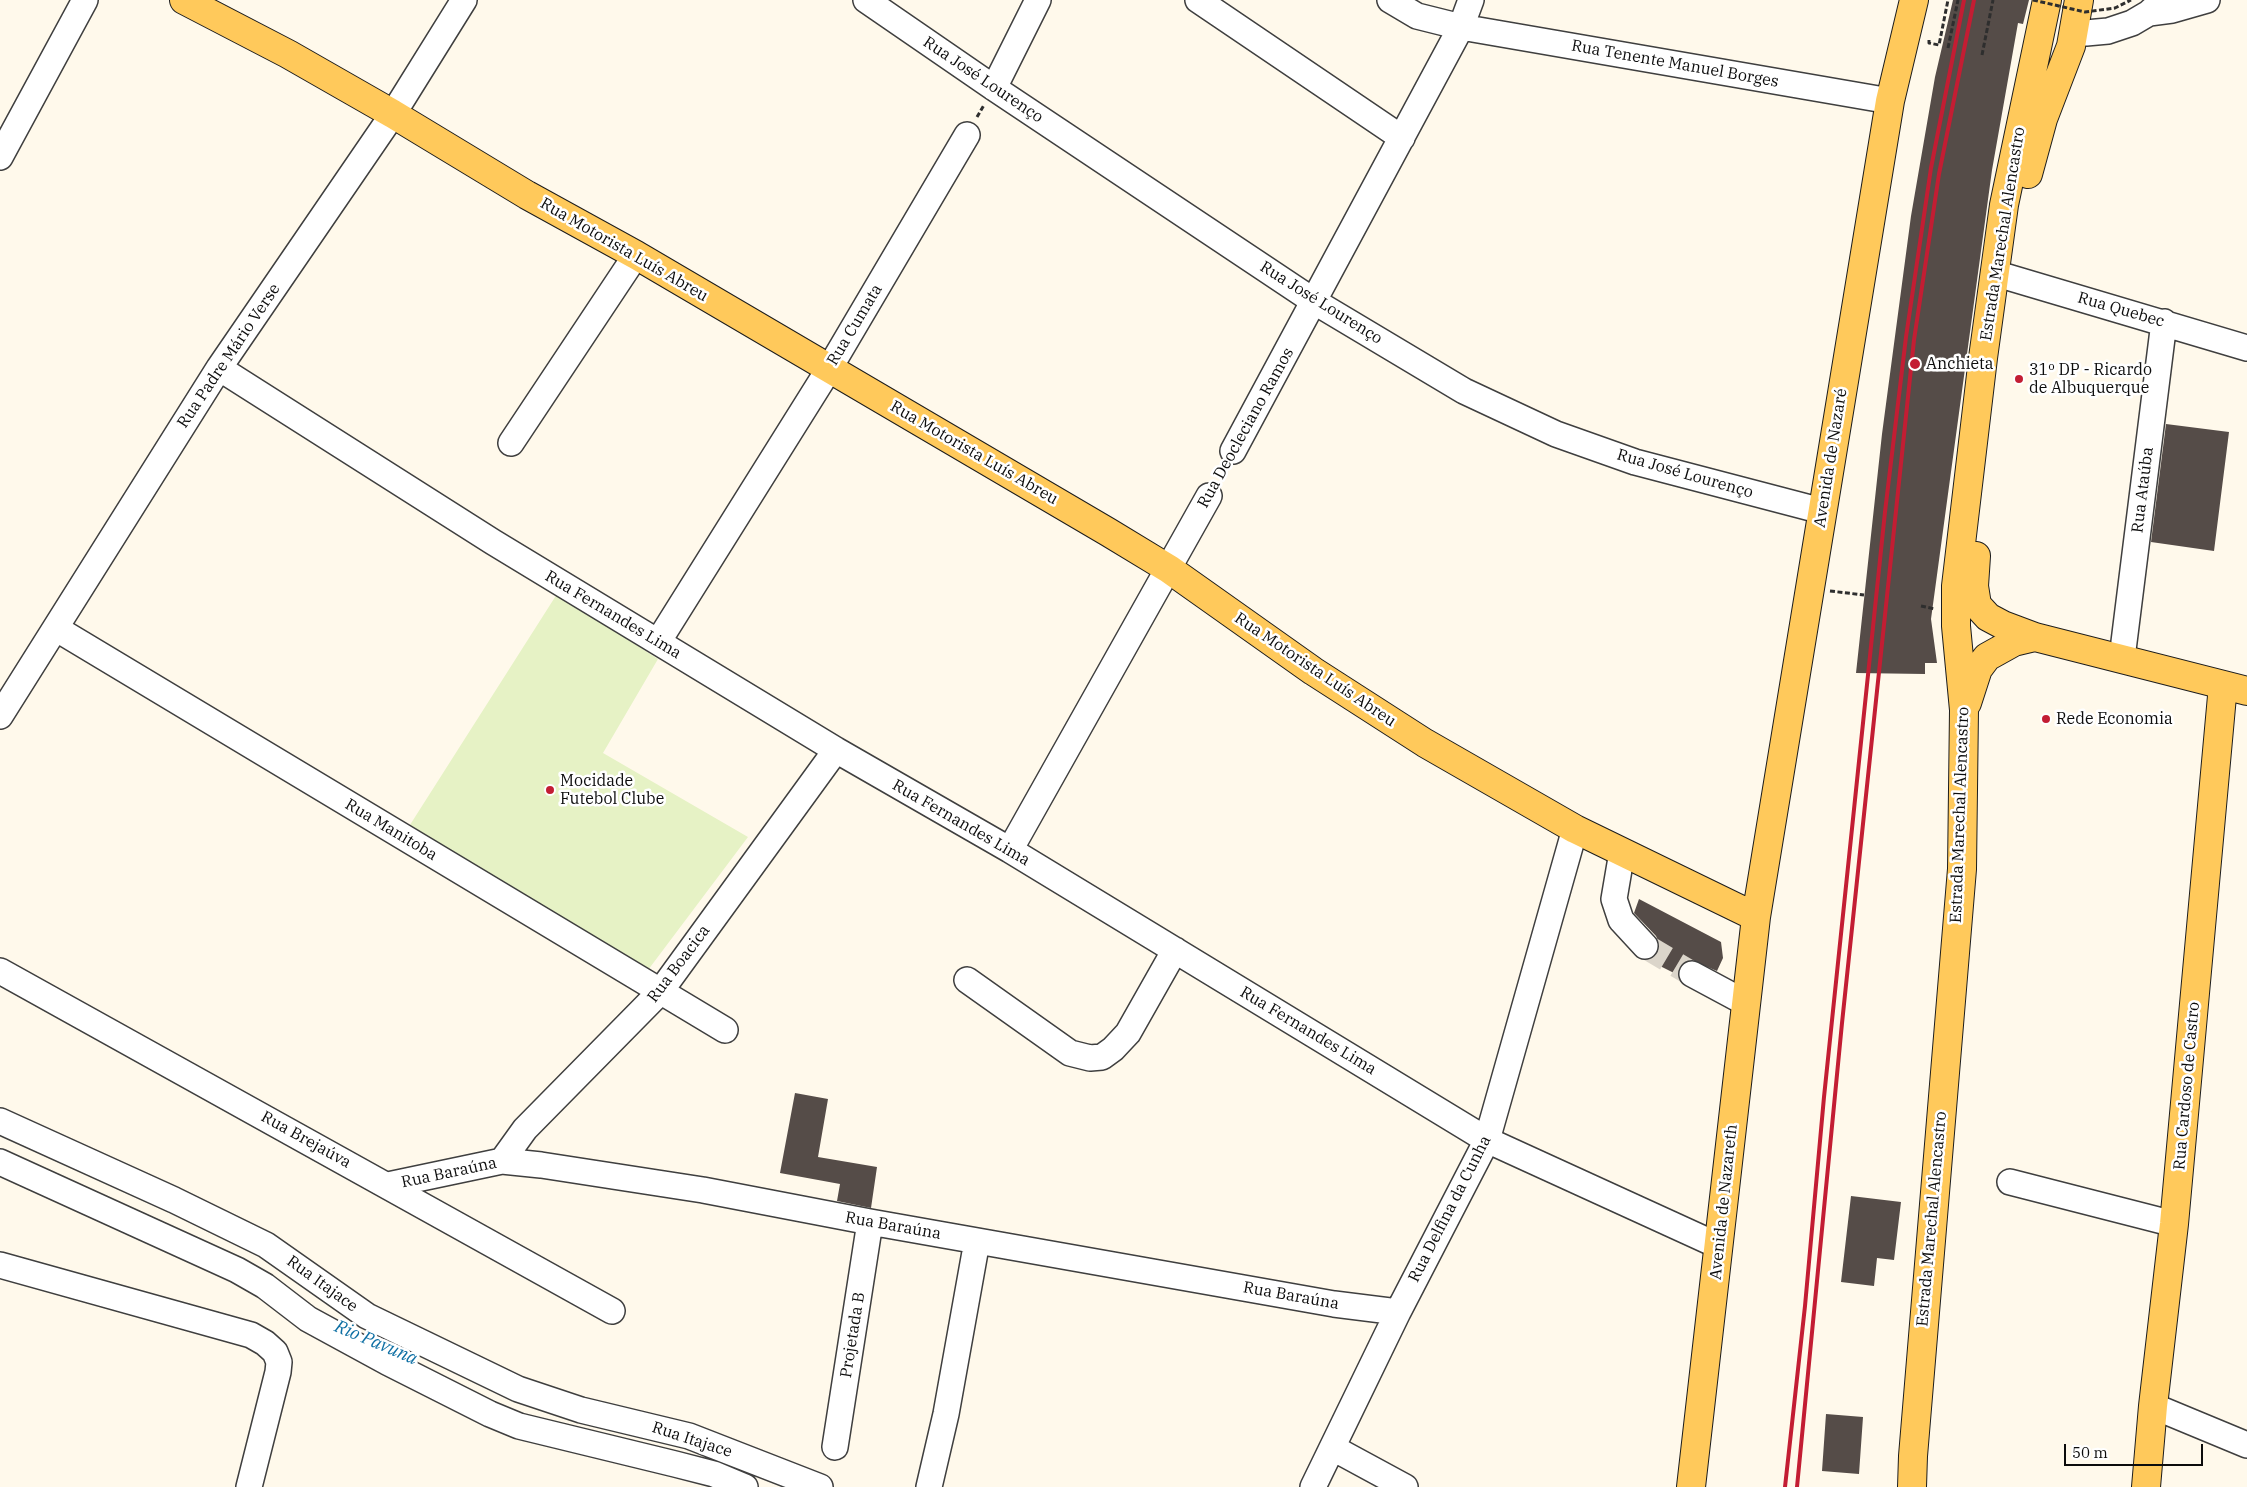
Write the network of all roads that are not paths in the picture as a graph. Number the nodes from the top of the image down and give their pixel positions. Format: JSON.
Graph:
{"nodes":[{"id":1,"x":86,"y":0,"type":"edge"},
{"id":2,"x":184,"y":0,"type":"edge"},
{"id":3,"x":464,"y":0,"type":"edge"},
{"id":4,"x":866,"y":0,"type":"edge"},
{"id":5,"x":1038,"y":0,"type":"edge"},
{"id":6,"x":1198,"y":0,"type":"edge"},
{"id":7,"x":1390,"y":0,"type":"edge"},
{"id":8,"x":1471,"y":0,"type":"edge"},
{"id":9,"x":1914,"y":0,"type":"edge"},
{"id":10,"x":2079,"y":0,"type":"edge"},
{"id":11,"x":2207,"y":0,"type":"edge"},
{"id":12,"x":2042,"y":1,"type":"edge"},
{"id":13,"x":2148,"y":4,"type":"edge"},
{"id":14,"x":1461,"y":27,"type":"junction"},
{"id":15,"x":2075,"y":31,"type":"junction"},
{"id":16,"x":994,"y":88,"type":"junction"},
{"id":17,"x":1890,"y":101,"type":"junction"},
{"id":18,"x":393,"y":114,"type":"junction"},
{"id":19,"x":967,"y":135,"type":"road end"},
{"id":20,"x":1402,"y":138,"type":"junction"},
{"id":21,"x":0,"y":157,"type":"edge"},
{"id":22,"x":636,"y":255,"type":"junction"},
{"id":23,"x":2001,"y":275,"type":"junction"},
{"id":24,"x":1315,"y":302,"type":"junction"},
{"id":25,"x":2164,"y":322,"type":"junction"},
{"id":26,"x":2247,"y":348,"type":"edge"},
{"id":27,"x":219,"y":368,"type":"junction"},
{"id":28,"x":829,"y":369,"type":"junction"},
{"id":29,"x":511,"y":443,"type":"dead end"},
{"id":30,"x":1234,"y":451,"type":"dead end"},
{"id":31,"x":1209,"y":496,"type":"dead end"},
{"id":32,"x":1822,"y":511,"type":"junction"},
{"id":33,"x":1169,"y":568,"type":"junction"},
{"id":34,"x":56,"y":629,"type":"junction"},
{"id":35,"x":2035,"y":638,"type":"junction"},
{"id":36,"x":658,"y":642,"type":"junction"},
{"id":37,"x":2122,"y":658,"type":"junction"},
{"id":38,"x":2235,"y":688,"type":"edge"},
{"id":39,"x":1964,"y":710,"type":"junction"},
{"id":40,"x":0,"y":716,"type":"edge"},
{"id":41,"x":836,"y":750,"type":"junction"},
{"id":42,"x":1575,"y":829,"type":"junction"},
{"id":43,"x":1010,"y":850,"type":"junction"},
{"id":44,"x":1622,"y":852,"type":"junction"},
{"id":45,"x":1756,"y":918,"type":"junction"},
{"id":46,"x":1644,"y":946,"type":"tunnel mouth"},
{"id":47,"x":1175,"y":950,"type":"junction"},
{"id":48,"x":0,"y":971,"type":"edge"},
{"id":49,"x":1692,"y":974,"type":"tunnel mouth"},
{"id":50,"x":967,"y":980,"type":"dead end"},
{"id":51,"x":660,"y":992,"type":"junction"},
{"id":52,"x":1746,"y":1003,"type":"junction"},
{"id":53,"x":726,"y":1030,"type":"dead end"},
{"id":54,"x":0,"y":1121,"type":"edge"},
{"id":55,"x":1487,"y":1140,"type":"junction"},
{"id":56,"x":502,"y":1161,"type":"junction"},
{"id":57,"x":0,"y":1162,"type":"edge"},
{"id":58,"x":2010,"y":1182,"type":"dead end"},
{"id":59,"x":388,"y":1185,"type":"junction"},
{"id":60,"x":870,"y":1222,"type":"junction"},
{"id":61,"x":2174,"y":1224,"type":"junction"},
{"id":62,"x":976,"y":1241,"type":"junction"},
{"id":63,"x":1719,"y":1246,"type":"junction"},
{"id":64,"x":0,"y":1265,"type":"edge"},
{"id":65,"x":612,"y":1311,"type":"dead end"},
{"id":66,"x":1398,"y":1312,"type":"junction"},
{"id":67,"x":2153,"y":1406,"type":"junction"},
{"id":68,"x":2247,"y":1445,"type":"edge"},
{"id":69,"x":836,"y":1447,"type":"dead end"},
{"id":70,"x":1333,"y":1448,"type":"junction"},
{"id":71,"x":249,"y":1487,"type":"edge"},
{"id":72,"x":745,"y":1487,"type":"edge"},
{"id":73,"x":820,"y":1487,"type":"edge"},
{"id":74,"x":929,"y":1487,"type":"edge"},
{"id":75,"x":1313,"y":1487,"type":"edge"},
{"id":76,"x":1405,"y":1487,"type":"edge"},
{"id":77,"x":1691,"y":1487,"type":"edge"},
{"id":78,"x":1912,"y":1487,"type":"edge"},
{"id":79,"x":2146,"y":1487,"type":"edge"}],
"edges":[{"from":1,"to":21,"type":"street"},
{"from":2,"to":18,"type":"main road","name":"Rua Motorista Luís Abreu"},
{"from":3,"to":18,"type":"street","name":"Rua Padre Mário Verse"},
{"from":4,"to":16,"type":"street","name":"Rua José Lourenço"},
{"from":5,"to":16,"type":"street"},
{"from":6,"to":20,"type":"street"},
{"from":7,"to":14,"type":"street","name":"Rua Tenente Manuel Borges"},
{"from":8,"to":14,"type":"street","name":"Rua Deocleciano Ramos"},
{"from":9,"to":17,"type":"main road","name":"Avenida de Nazaré"},
{"from":10,"to":15,"type":"main road","name":"Estrada Marechal Alencastro"},
{"from":11,"to":13,"type":"street"},
{"from":12,"to":15,"type":"main road"},
{"from":12,"to":23,"type":"main road","name":"Estrada Marechal Alencastro"},
{"from":13,"to":15,"type":"street"},
{"from":14,"to":17,"type":"street","name":"Rua Tenente Manuel Borges"},
{"from":14,"to":20,"type":"street","name":"Rua Deocleciano Ramos"},
{"from":15,"to":23,"type":"main road","name":"Estrada Marechal Alencastro"},
{"from":16,"to":24,"type":"street","name":"Rua José Lourenço"},
{"from":17,"to":32,"type":"main road","name":"Avenida de Nazaré"},
{"from":18,"to":22,"type":"main road","name":"Rua Motorista Luís Abreu"},
{"from":18,"to":27,"type":"street","name":"Rua Padre Mário Verse"},
{"from":19,"to":28,"type":"street","name":"Rua Cumata"},
{"from":20,"to":24,"type":"street","name":"Rua Deocleciano Ramos"},
{"from":22,"to":28,"type":"main road","name":"Rua Motorista Luís Abreu"},
{"from":22,"to":29,"type":"street"},
{"from":23,"to":25,"type":"street","name":"Rua Quebec"},
{"from":23,"to":35,"type":"main road","name":"Estrada Marechal Alencastro"},
{"from":23,"to":39,"type":"main road","name":"Estrada Marechal Alencastro"},
{"from":24,"to":30,"type":"street","name":"Rua Deocleciano Ramos"},
{"from":24,"to":32,"type":"street","name":"Rua José Lourenço"},
{"from":25,"to":26,"type":"street","name":"Rua Quebec"},
{"from":25,"to":37,"type":"street","name":"Rua Ataúba"},
{"from":27,"to":34,"type":"street","name":"Rua Padre Mário Verse"},
{"from":27,"to":36,"type":"street","name":"Rua Fernandes Lima"},
{"from":28,"to":33,"type":"main road","name":"Rua Motorista Luís Abreu"},
{"from":28,"to":36,"type":"street","name":"Rua Cumata"},
{"from":31,"to":33,"type":"street","name":"Rua Deocleciano Ramos"},
{"from":32,"to":45,"type":"main road","name":"Avenida de Nazaré"},
{"from":33,"to":42,"type":"main road","name":"Rua Motorista Luís Abreu"},
{"from":33,"to":43,"type":"street","name":"Rua Deocleciano Ramos"},
{"from":34,"to":40,"type":"street","name":"Rua Padre Mário Verse"},
{"from":34,"to":51,"type":"street","name":"Rua Manitoba"},
{"from":35,"to":37,"type":"main road","name":"Estrada Marechal Alencastro"},
{"from":35,"to":39,"type":"main road"},
{"from":36,"to":41,"type":"street","name":"Rua Fernandes Lima"},
{"from":37,"to":38,"type":"main road","name":"Estrada Marechal Alencastro"},
{"from":38,"to":61,"type":"main road","name":"Rua Cardoso de Castro"},
{"from":39,"to":78,"type":"main road","name":"Estrada Marechal Alencastro"},
{"from":41,"to":43,"type":"street","name":"Rua Fernandes Lima"},
{"from":41,"to":51,"type":"street","name":"Rua Boacica"},
{"from":42,"to":44,"type":"main road","name":"Rua Motorista Luís Abreu"},
{"from":42,"to":55,"type":"street","name":"Rua Delfina da Cunha"},
{"from":43,"to":47,"type":"street","name":"Rua Fernandes Lima"},
{"from":44,"to":45,"type":"main road","name":"Rua Motorista Luís Abreu"},
{"from":44,"to":46,"type":"street"},
{"from":45,"to":52,"type":"main road","name":"Avenida de Nazareth"},
{"from":47,"to":50,"type":"street"},
{"from":47,"to":55,"type":"street","name":"Rua Fernandes Lima"},
{"from":48,"to":59,"type":"street","name":"Rua Brejaúva"},
{"from":49,"to":52,"type":"street"},
{"from":51,"to":53,"type":"street","name":"Rua Manitoba"},
{"from":51,"to":56,"type":"street","name":"Rua Boacica"},
{"from":52,"to":63,"type":"main road","name":"Avenida de Nazareth"},
{"from":54,"to":73,"type":"street","name":"Rua Itajace"},
{"from":55,"to":63,"type":"street","name":"Rua Fernandes Lima"},
{"from":55,"to":66,"type":"street","name":"Rua Delfina da Cunha"},
{"from":56,"to":59,"type":"street","name":"Rua Baraúna"},
{"from":56,"to":60,"type":"street","name":"Rua Baraúna"},
{"from":57,"to":72,"type":"street","name":"Rua Itajace"},
{"from":58,"to":61,"type":"street"},
{"from":59,"to":65,"type":"street","name":"Rua Brejaúva"},
{"from":60,"to":62,"type":"street","name":"Rua Baraúna"},
{"from":60,"to":69,"type":"street","name":"Projetada B"},
{"from":61,"to":67,"type":"main road","name":"Rua Cardoso de Castro"},
{"from":62,"to":66,"type":"street","name":"Rua Baraúna"},
{"from":62,"to":74,"type":"street"},
{"from":63,"to":77,"type":"main road","name":"Avenida de Nazareth"},
{"from":64,"to":71,"type":"street"},
{"from":66,"to":70,"type":"street","name":"Rua Delfina da Cunha"},
{"from":67,"to":68,"type":"street"},
{"from":67,"to":79,"type":"main road","name":"Rua Cardoso de Castro"},
{"from":70,"to":75,"type":"street","name":"Rua Delfina da Cunha"},
{"from":70,"to":76,"type":"street"}]}
